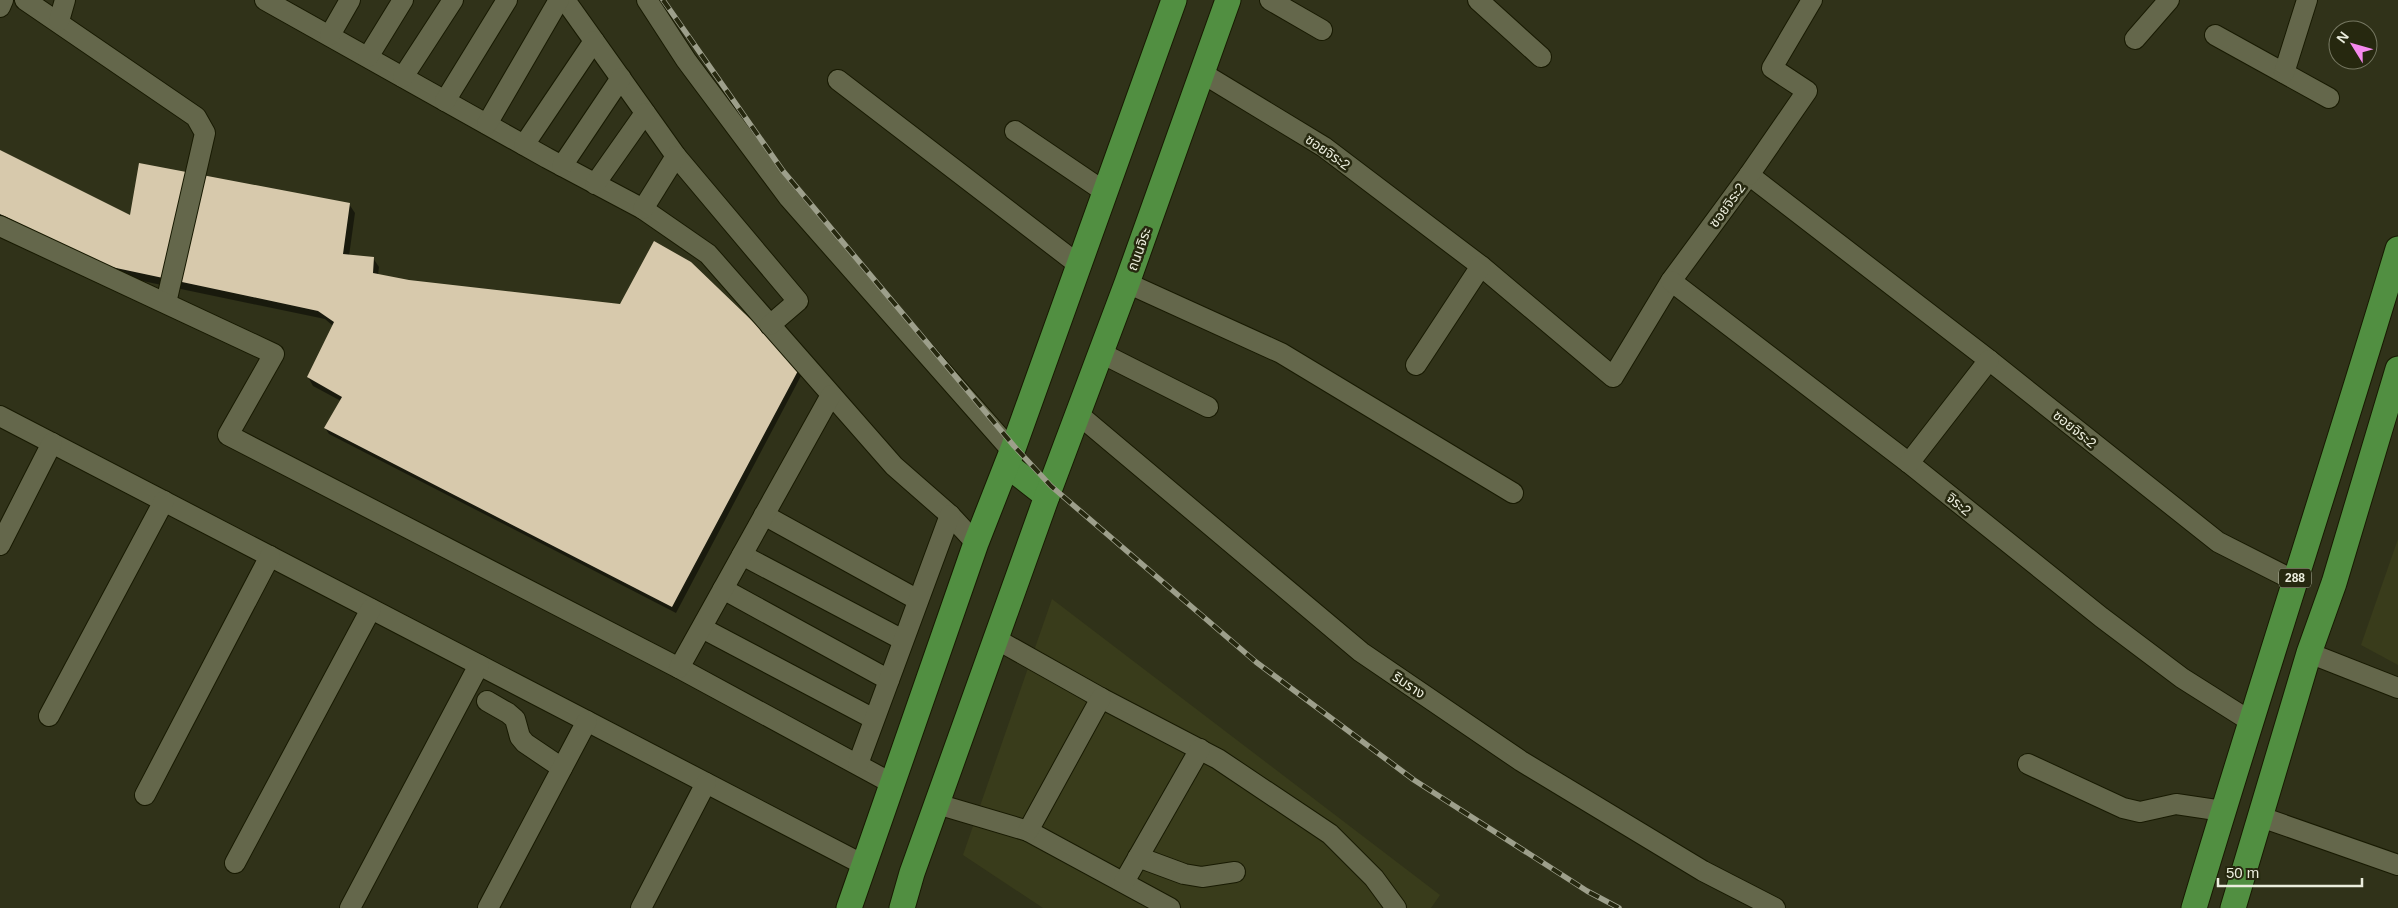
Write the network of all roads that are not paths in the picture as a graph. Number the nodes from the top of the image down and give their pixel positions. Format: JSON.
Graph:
{"nodes":[{"id":1,"x":3,"y":0,"type":"edge"},
{"id":2,"x":25,"y":0,"type":"edge"},
{"id":3,"x":65,"y":0,"type":"edge"},
{"id":4,"x":266,"y":0,"type":"edge"},
{"id":5,"x":350,"y":0,"type":"edge"},
{"id":6,"x":403,"y":0,"type":"edge"},
{"id":7,"x":453,"y":0,"type":"edge"},
{"id":8,"x":507,"y":0,"type":"edge"},
{"id":9,"x":560,"y":0,"type":"edge"},
{"id":10,"x":566,"y":0,"type":"edge"},
{"id":11,"x":648,"y":0,"type":"edge"},
{"id":12,"x":1174,"y":0,"type":"edge"},
{"id":13,"x":1228,"y":0,"type":"edge"},
{"id":14,"x":1270,"y":0,"type":"edge"},
{"id":15,"x":1478,"y":0,"type":"edge"},
{"id":16,"x":1812,"y":0,"type":"edge"},
{"id":17,"x":2169,"y":0,"type":"edge"},
{"id":18,"x":2307,"y":0,"type":"edge"},
{"id":19,"x":0,"y":7,"type":"edge"},
{"id":20,"x":298,"y":8,"type":"edge"},
{"id":21,"x":58,"y":21,"type":"junction"},
{"id":22,"x":1322,"y":30,"type":"dead end"},
{"id":23,"x":2215,"y":35,"type":"dead end"},
{"id":24,"x":330,"y":36,"type":"junction"},
{"id":25,"x":2136,"y":39,"type":"dead end"},
{"id":26,"x":594,"y":41,"type":"junction"},
{"id":27,"x":368,"y":57,"type":"junction"},
{"id":28,"x":1541,"y":57,"type":"dead end"},
{"id":29,"x":2284,"y":73,"type":"junction"},
{"id":30,"x":1202,"y":74,"type":"junction"},
{"id":31,"x":403,"y":77,"type":"junction"},
{"id":32,"x":620,"y":78,"type":"junction"},
{"id":33,"x":838,"y":80,"type":"dead end"},
{"id":34,"x":2329,"y":98,"type":"dead end"},
{"id":35,"x":445,"y":100,"type":"junction"},
{"id":36,"x":645,"y":113,"type":"junction"},
{"id":37,"x":487,"y":124,"type":"junction"},
{"id":38,"x":1015,"y":131,"type":"dead end"},
{"id":39,"x":524,"y":145,"type":"junction"},
{"id":40,"x":676,"y":156,"type":"junction"},
{"id":41,"x":562,"y":166,"type":"junction"},
{"id":42,"x":1749,"y":175,"type":"junction"},
{"id":43,"x":595,"y":184,"type":"junction"},
{"id":44,"x":1105,"y":192,"type":"junction"},
{"id":45,"x":643,"y":209,"type":"junction"},
{"id":46,"x":0,"y":226,"type":"edge"},
{"id":47,"x":2398,"y":249,"type":"edge"},
{"id":48,"x":1079,"y":265,"type":"junction"},
{"id":49,"x":1481,"y":266,"type":"junction"},
{"id":50,"x":1671,"y":281,"type":"junction"},
{"id":51,"x":1127,"y":283,"type":"junction"},
{"id":52,"x":166,"y":303,"type":"junction"},
{"id":53,"x":770,"y":325,"type":"junction"},
{"id":54,"x":1100,"y":353,"type":"junction"},
{"id":55,"x":1989,"y":360,"type":"junction"},
{"id":56,"x":1416,"y":365,"type":"dead end"},
{"id":57,"x":2398,"y":369,"type":"edge"},
{"id":58,"x":831,"y":395,"type":"junction"},
{"id":59,"x":1208,"y":407,"type":"dead end"},
{"id":60,"x":1078,"y":414,"type":"junction"},
{"id":61,"x":0,"y":416,"type":"edge"},
{"id":62,"x":2342,"y":436,"type":"junction"},
{"id":63,"x":52,"y":443,"type":"junction"},
{"id":64,"x":2374,"y":445,"type":"junction"},
{"id":65,"x":1009,"y":458,"type":"junction"},
{"id":66,"x":1909,"y":463,"type":"junction"},
{"id":67,"x":1512,"y":493,"type":"dead end"},
{"id":68,"x":1047,"y":496,"type":"junction"},
{"id":69,"x":164,"y":501,"type":"junction"},
{"id":70,"x":764,"y":515,"type":"junction"},
{"id":71,"x":950,"y":515,"type":"junction"},
{"id":72,"x":976,"y":542,"type":"junction"},
{"id":73,"x":0,"y":545,"type":"edge"},
{"id":74,"x":742,"y":555,"type":"junction"},
{"id":75,"x":270,"y":556,"type":"junction"},
{"id":76,"x":2295,"y":581,"type":"junction"},
{"id":77,"x":723,"y":589,"type":"junction"},
{"id":78,"x":918,"y":600,"type":"junction"},
{"id":79,"x":372,"y":609,"type":"junction"},
{"id":80,"x":702,"y":628,"type":"junction"},
{"id":81,"x":996,"y":639,"type":"junction"},
{"id":82,"x":903,"y":640,"type":"junction"},
{"id":83,"x":2309,"y":652,"type":"junction"},
{"id":84,"x":479,"y":665,"type":"junction"},
{"id":85,"x":680,"y":668,"type":"junction"},
{"id":86,"x":889,"y":680,"type":"junction"},
{"id":87,"x":2398,"y":688,"type":"edge"},
{"id":88,"x":1101,"y":698,"type":"junction"},
{"id":89,"x":487,"y":702,"type":"dead end"},
{"id":90,"x":49,"y":716,"type":"dead end"},
{"id":91,"x":874,"y":719,"type":"junction"},
{"id":92,"x":587,"y":721,"type":"junction"},
{"id":93,"x":2250,"y":721,"type":"junction"},
{"id":94,"x":1200,"y":749,"type":"junction"},
{"id":95,"x":858,"y":764,"type":"junction"},
{"id":96,"x":2028,"y":764,"type":"dead end"},
{"id":97,"x":562,"y":768,"type":"junction"},
{"id":98,"x":706,"y":783,"type":"junction"},
{"id":99,"x":892,"y":784,"type":"junction"},
{"id":100,"x":145,"y":795,"type":"dead end"},
{"id":101,"x":937,"y":804,"type":"junction"},
{"id":102,"x":2223,"y":811,"type":"junction"},
{"id":103,"x":2260,"y":817,"type":"junction"},
{"id":104,"x":1028,"y":831,"type":"junction"},
{"id":105,"x":1138,"y":857,"type":"junction"},
{"id":106,"x":235,"y":863,"type":"dead end"},
{"id":107,"x":862,"y":864,"type":"junction"},
{"id":108,"x":2398,"y":866,"type":"edge"},
{"id":109,"x":1234,"y":872,"type":"dead end"},
{"id":110,"x":1124,"y":882,"type":"junction"},
{"id":111,"x":350,"y":908,"type":"edge"},
{"id":112,"x":488,"y":908,"type":"edge"},
{"id":113,"x":641,"y":908,"type":"edge"},
{"id":114,"x":849,"y":908,"type":"edge"},
{"id":115,"x":902,"y":908,"type":"edge"},
{"id":116,"x":1170,"y":908,"type":"edge"},
{"id":117,"x":1396,"y":908,"type":"edge"},
{"id":118,"x":1775,"y":908,"type":"edge"},
{"id":119,"x":2194,"y":908,"type":"edge"},
{"id":120,"x":2233,"y":908,"type":"edge"}],
"edges":[{"from":1,"to":19,"type":"street"},
{"from":2,"to":21,"type":"street"},
{"from":3,"to":21,"type":"street"},
{"from":4,"to":20,"type":"street"},
{"from":5,"to":24,"type":"street"},
{"from":6,"to":27,"type":"street"},
{"from":7,"to":31,"type":"street"},
{"from":8,"to":35,"type":"street"},
{"from":9,"to":37,"type":"street"},
{"from":10,"to":26,"type":"street"},
{"from":11,"to":65,"type":"street"},
{"from":12,"to":44,"type":"main road"},
{"from":13,"to":30,"type":"main road","name":"ถนนจิระ"},
{"from":14,"to":22,"type":"street"},
{"from":15,"to":28,"type":"street"},
{"from":16,"to":42,"type":"street"},
{"from":17,"to":25,"type":"street"},
{"from":18,"to":29,"type":"street"},
{"from":20,"to":24,"type":"street"},
{"from":21,"to":52,"type":"street"},
{"from":23,"to":29,"type":"street"},
{"from":24,"to":27,"type":"street"},
{"from":26,"to":32,"type":"street"},
{"from":26,"to":39,"type":"street"},
{"from":27,"to":31,"type":"street"},
{"from":29,"to":34,"type":"street"},
{"from":30,"to":49,"type":"street","name":"ซอยจิระ2"},
{"from":30,"to":51,"type":"main road","name":"ถนนจิระ"},
{"from":31,"to":35,"type":"street"},
{"from":32,"to":36,"type":"street"},
{"from":32,"to":41,"type":"street"},
{"from":33,"to":48,"type":"street"},
{"from":35,"to":37,"type":"street"},
{"from":36,"to":40,"type":"street"},
{"from":36,"to":43,"type":"street"},
{"from":37,"to":39,"type":"street"},
{"from":38,"to":44,"type":"street"},
{"from":39,"to":41,"type":"street"},
{"from":40,"to":45,"type":"street"},
{"from":40,"to":53,"type":"street"},
{"from":41,"to":43,"type":"street"},
{"from":42,"to":50,"type":"street","name":"ซอยจิระ2"},
{"from":42,"to":55,"type":"street","name":"ซอยจิระ2"},
{"from":43,"to":45,"type":"street"},
{"from":44,"to":48,"type":"main road"},
{"from":45,"to":53,"type":"street"},
{"from":46,"to":52,"type":"street"},
{"from":47,"to":62,"type":"main road","number":"288"},
{"from":48,"to":65,"type":"main road"},
{"from":49,"to":50,"type":"street","name":"ซอยจิระ2"},
{"from":49,"to":56,"type":"street"},
{"from":50,"to":66,"type":"street","name":"จิระ2"},
{"from":51,"to":54,"type":"main road","name":"ถนนจิระ"},
{"from":51,"to":67,"type":"street"},
{"from":52,"to":85,"type":"street"},
{"from":53,"to":58,"type":"street"},
{"from":54,"to":59,"type":"street"},
{"from":54,"to":60,"type":"main road","name":"ถนนจิระ"},
{"from":55,"to":66,"type":"street"},
{"from":55,"to":76,"type":"street","name":"ซอยจิระ2"},
{"from":57,"to":64,"type":"main road","number":"288"},
{"from":58,"to":70,"type":"street"},
{"from":58,"to":71,"type":"street"},
{"from":60,"to":68,"type":"main road","name":"ถนนจิระ"},
{"from":60,"to":118,"type":"street","name":"ริมราง"},
{"from":61,"to":63,"type":"street"},
{"from":62,"to":64,"type":"main road"},
{"from":62,"to":76,"type":"main road","number":"288"},
{"from":63,"to":69,"type":"street"},
{"from":63,"to":73,"type":"street"},
{"from":64,"to":83,"type":"main road","number":"288"},
{"from":65,"to":68,"type":"main road"},
{"from":65,"to":72,"type":"main road"},
{"from":66,"to":93,"type":"street","name":"จิระ2"},
{"from":68,"to":81,"type":"main road","name":"ถนนจิระ"},
{"from":69,"to":75,"type":"street"},
{"from":69,"to":90,"type":"street"},
{"from":70,"to":74,"type":"street"},
{"from":70,"to":78,"type":"street"},
{"from":71,"to":72,"type":"street"},
{"from":71,"to":78,"type":"street"},
{"from":72,"to":99,"type":"main road"},
{"from":74,"to":77,"type":"street"},
{"from":74,"to":82,"type":"street"},
{"from":75,"to":79,"type":"street"},
{"from":75,"to":100,"type":"street"},
{"from":76,"to":93,"type":"main road","number":"288"},
{"from":77,"to":80,"type":"street"},
{"from":77,"to":86,"type":"street"},
{"from":78,"to":82,"type":"street"},
{"from":79,"to":84,"type":"street"},
{"from":79,"to":106,"type":"street"},
{"from":80,"to":85,"type":"street"},
{"from":80,"to":91,"type":"street"},
{"from":81,"to":88,"type":"street"},
{"from":81,"to":101,"type":"main road","name":"ถนนจิระ"},
{"from":82,"to":86,"type":"street"},
{"from":83,"to":87,"type":"street"},
{"from":83,"to":103,"type":"main road","number":"288"},
{"from":84,"to":92,"type":"street"},
{"from":84,"to":111,"type":"street"},
{"from":85,"to":95,"type":"street"},
{"from":86,"to":91,"type":"street"},
{"from":88,"to":94,"type":"street"},
{"from":88,"to":104,"type":"street"},
{"from":89,"to":97,"type":"street"},
{"from":91,"to":95,"type":"street"},
{"from":92,"to":97,"type":"street"},
{"from":92,"to":98,"type":"street"},
{"from":93,"to":102,"type":"main road","number":"288"},
{"from":94,"to":105,"type":"street"},
{"from":94,"to":117,"type":"street"},
{"from":95,"to":99,"type":"street"},
{"from":96,"to":102,"type":"street"},
{"from":97,"to":112,"type":"street"},
{"from":98,"to":107,"type":"street"},
{"from":98,"to":113,"type":"street"},
{"from":99,"to":107,"type":"main road"},
{"from":101,"to":104,"type":"street"},
{"from":101,"to":115,"type":"main road","name":"ถนนจิระ"},
{"from":102,"to":119,"type":"main road","number":"288"},
{"from":103,"to":108,"type":"street"},
{"from":103,"to":120,"type":"main road","number":"288"},
{"from":104,"to":110,"type":"street"},
{"from":105,"to":109,"type":"street"},
{"from":105,"to":110,"type":"street"},
{"from":107,"to":114,"type":"main road"},
{"from":110,"to":116,"type":"street"}]}
